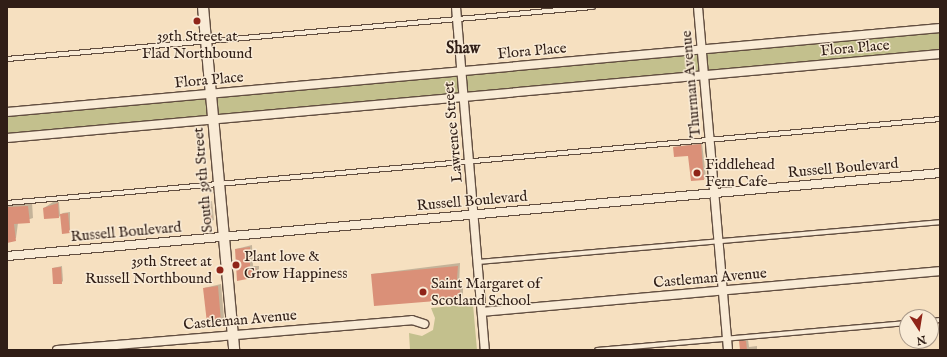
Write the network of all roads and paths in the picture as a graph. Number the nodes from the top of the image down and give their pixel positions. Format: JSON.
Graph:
{"nodes":[{"id":1,"x":203,"y":7,"type":"edge"},
{"id":2,"x":456,"y":7,"type":"edge"},
{"id":3,"x":592,"y":7,"type":"edge"},
{"id":4,"x":698,"y":7,"type":"edge"},
{"id":5,"x":457,"y":20,"type":"junction"},
{"id":6,"x":940,"y":28,"type":"edge"},
{"id":7,"x":206,"y":42,"type":"junction"},
{"id":8,"x":702,"y":49,"type":"junction"},
{"id":9,"x":940,"y":54,"type":"edge"},
{"id":10,"x":7,"y":59,"type":"edge"},
{"id":11,"x":462,"y":72,"type":"junction"},
{"id":12,"x":704,"y":75,"type":"junction"},
{"id":13,"x":210,"y":94,"type":"junction"},
{"id":14,"x":464,"y":97,"type":"junction"},
{"id":15,"x":7,"y":112,"type":"edge"},
{"id":16,"x":212,"y":117,"type":"junction"},
{"id":17,"x":940,"y":119,"type":"edge"},
{"id":18,"x":7,"y":138,"type":"edge"},
{"id":19,"x":710,"y":140,"type":"junction"},
{"id":20,"x":469,"y":163,"type":"junction"},
{"id":21,"x":940,"y":173,"type":"edge"},
{"id":22,"x":218,"y":185,"type":"junction"},
{"id":23,"x":714,"y":195,"type":"junction"},
{"id":24,"x":7,"y":203,"type":"edge"},
{"id":25,"x":474,"y":215,"type":"junction"},
{"id":26,"x":940,"y":222,"type":"edge"},
{"id":27,"x":223,"y":238,"type":"junction"},
{"id":28,"x":719,"y":243,"type":"junction"},
{"id":29,"x":7,"y":256,"type":"edge"},
{"id":30,"x":477,"y":262,"type":"junction"},
{"id":31,"x":940,"y":271,"type":"edge"},
{"id":32,"x":723,"y":291,"type":"junction"},
{"id":33,"x":482,"y":312,"type":"junction"},
{"id":34,"x":424,"y":324,"type":"dead end"},
{"id":35,"x":899,"y":324,"type":"edge"},
{"id":36,"x":232,"y":334,"type":"junction"},
{"id":37,"x":727,"y":338,"type":"junction"},
{"id":38,"x":57,"y":350,"type":"edge"},
{"id":39,"x":234,"y":350,"type":"edge"},
{"id":40,"x":485,"y":350,"type":"edge"},
{"id":41,"x":598,"y":350,"type":"edge"},
{"id":42,"x":728,"y":350,"type":"edge"}],
"edges":[{"from":1,"to":7,"type":"street","name":"South 39th Street"},
{"from":2,"to":5,"type":"street","name":"Lawrence Street"},
{"from":3,"to":5,"type":"lane"},
{"from":4,"to":8,"type":"street","name":"Thurman Avenue"},
{"from":5,"to":7,"type":"lane"},
{"from":5,"to":11,"type":"street","name":"Lawrence Street"},
{"from":6,"to":8,"type":"street","name":"Flora Place"},
{"from":7,"to":10,"type":"lane"},
{"from":7,"to":13,"type":"street","name":"South 39th Street"},
{"from":8,"to":11,"type":"street","name":"Flora Place"},
{"from":8,"to":12,"type":"street","name":"Thurman Avenue"},
{"from":9,"to":12,"type":"street","name":"Flora Place"},
{"from":11,"to":13,"type":"street","name":"Flora Place"},
{"from":11,"to":14,"type":"street","name":"Lawrence Street"},
{"from":12,"to":14,"type":"street","name":"Flora Place"},
{"from":12,"to":19,"type":"street","name":"Thurman Avenue"},
{"from":13,"to":15,"type":"street","name":"Flora Place"},
{"from":13,"to":16,"type":"street","name":"South 39th Street"},
{"from":14,"to":16,"type":"street","name":"Flora Place"},
{"from":14,"to":20,"type":"street","name":"Lawrence Street"},
{"from":16,"to":18,"type":"street","name":"Flora Place"},
{"from":16,"to":22,"type":"street","name":"South 39th Street"},
{"from":17,"to":19,"type":"lane"},
{"from":19,"to":20,"type":"lane"},
{"from":19,"to":23,"type":"street","name":"Thurman Avenue"},
{"from":20,"to":22,"type":"lane"},
{"from":20,"to":25,"type":"street","name":"Lawrence Street"},
{"from":21,"to":23,"type":"street","name":"Russell Boulevard"},
{"from":22,"to":24,"type":"lane"},
{"from":22,"to":27,"type":"street","name":"South 39th Street"},
{"from":23,"to":25,"type":"street","name":"Russell Boulevard"},
{"from":23,"to":28,"type":"street","name":"Thurman Avenue"},
{"from":25,"to":27,"type":"street","name":"Russell Boulevard"},
{"from":25,"to":30,"type":"street","name":"Lawrence Street"},
{"from":26,"to":28,"type":"lane"},
{"from":27,"to":29,"type":"street","name":"Russell Boulevard"},
{"from":27,"to":36,"type":"street","name":"South 39th Street"},
{"from":28,"to":30,"type":"lane"},
{"from":28,"to":32,"type":"street","name":"Thurman Avenue"},
{"from":30,"to":33,"type":"street","name":"Lawrence Street"},
{"from":31,"to":32,"type":"street","name":"Castleman Avenue"},
{"from":32,"to":33,"type":"street","name":"Castleman Avenue"},
{"from":32,"to":37,"type":"street","name":"Thurman Avenue"},
{"from":33,"to":40,"type":"street","name":"Lawrence Street"},
{"from":34,"to":36,"type":"street","name":"Castleman Avenue"},
{"from":35,"to":37,"type":"lane"},
{"from":36,"to":38,"type":"street","name":"Castleman Avenue"},
{"from":36,"to":39,"type":"street","name":"South 39th Street"},
{"from":37,"to":41,"type":"lane"},
{"from":37,"to":42,"type":"street","name":"Thurman Avenue"}]}
